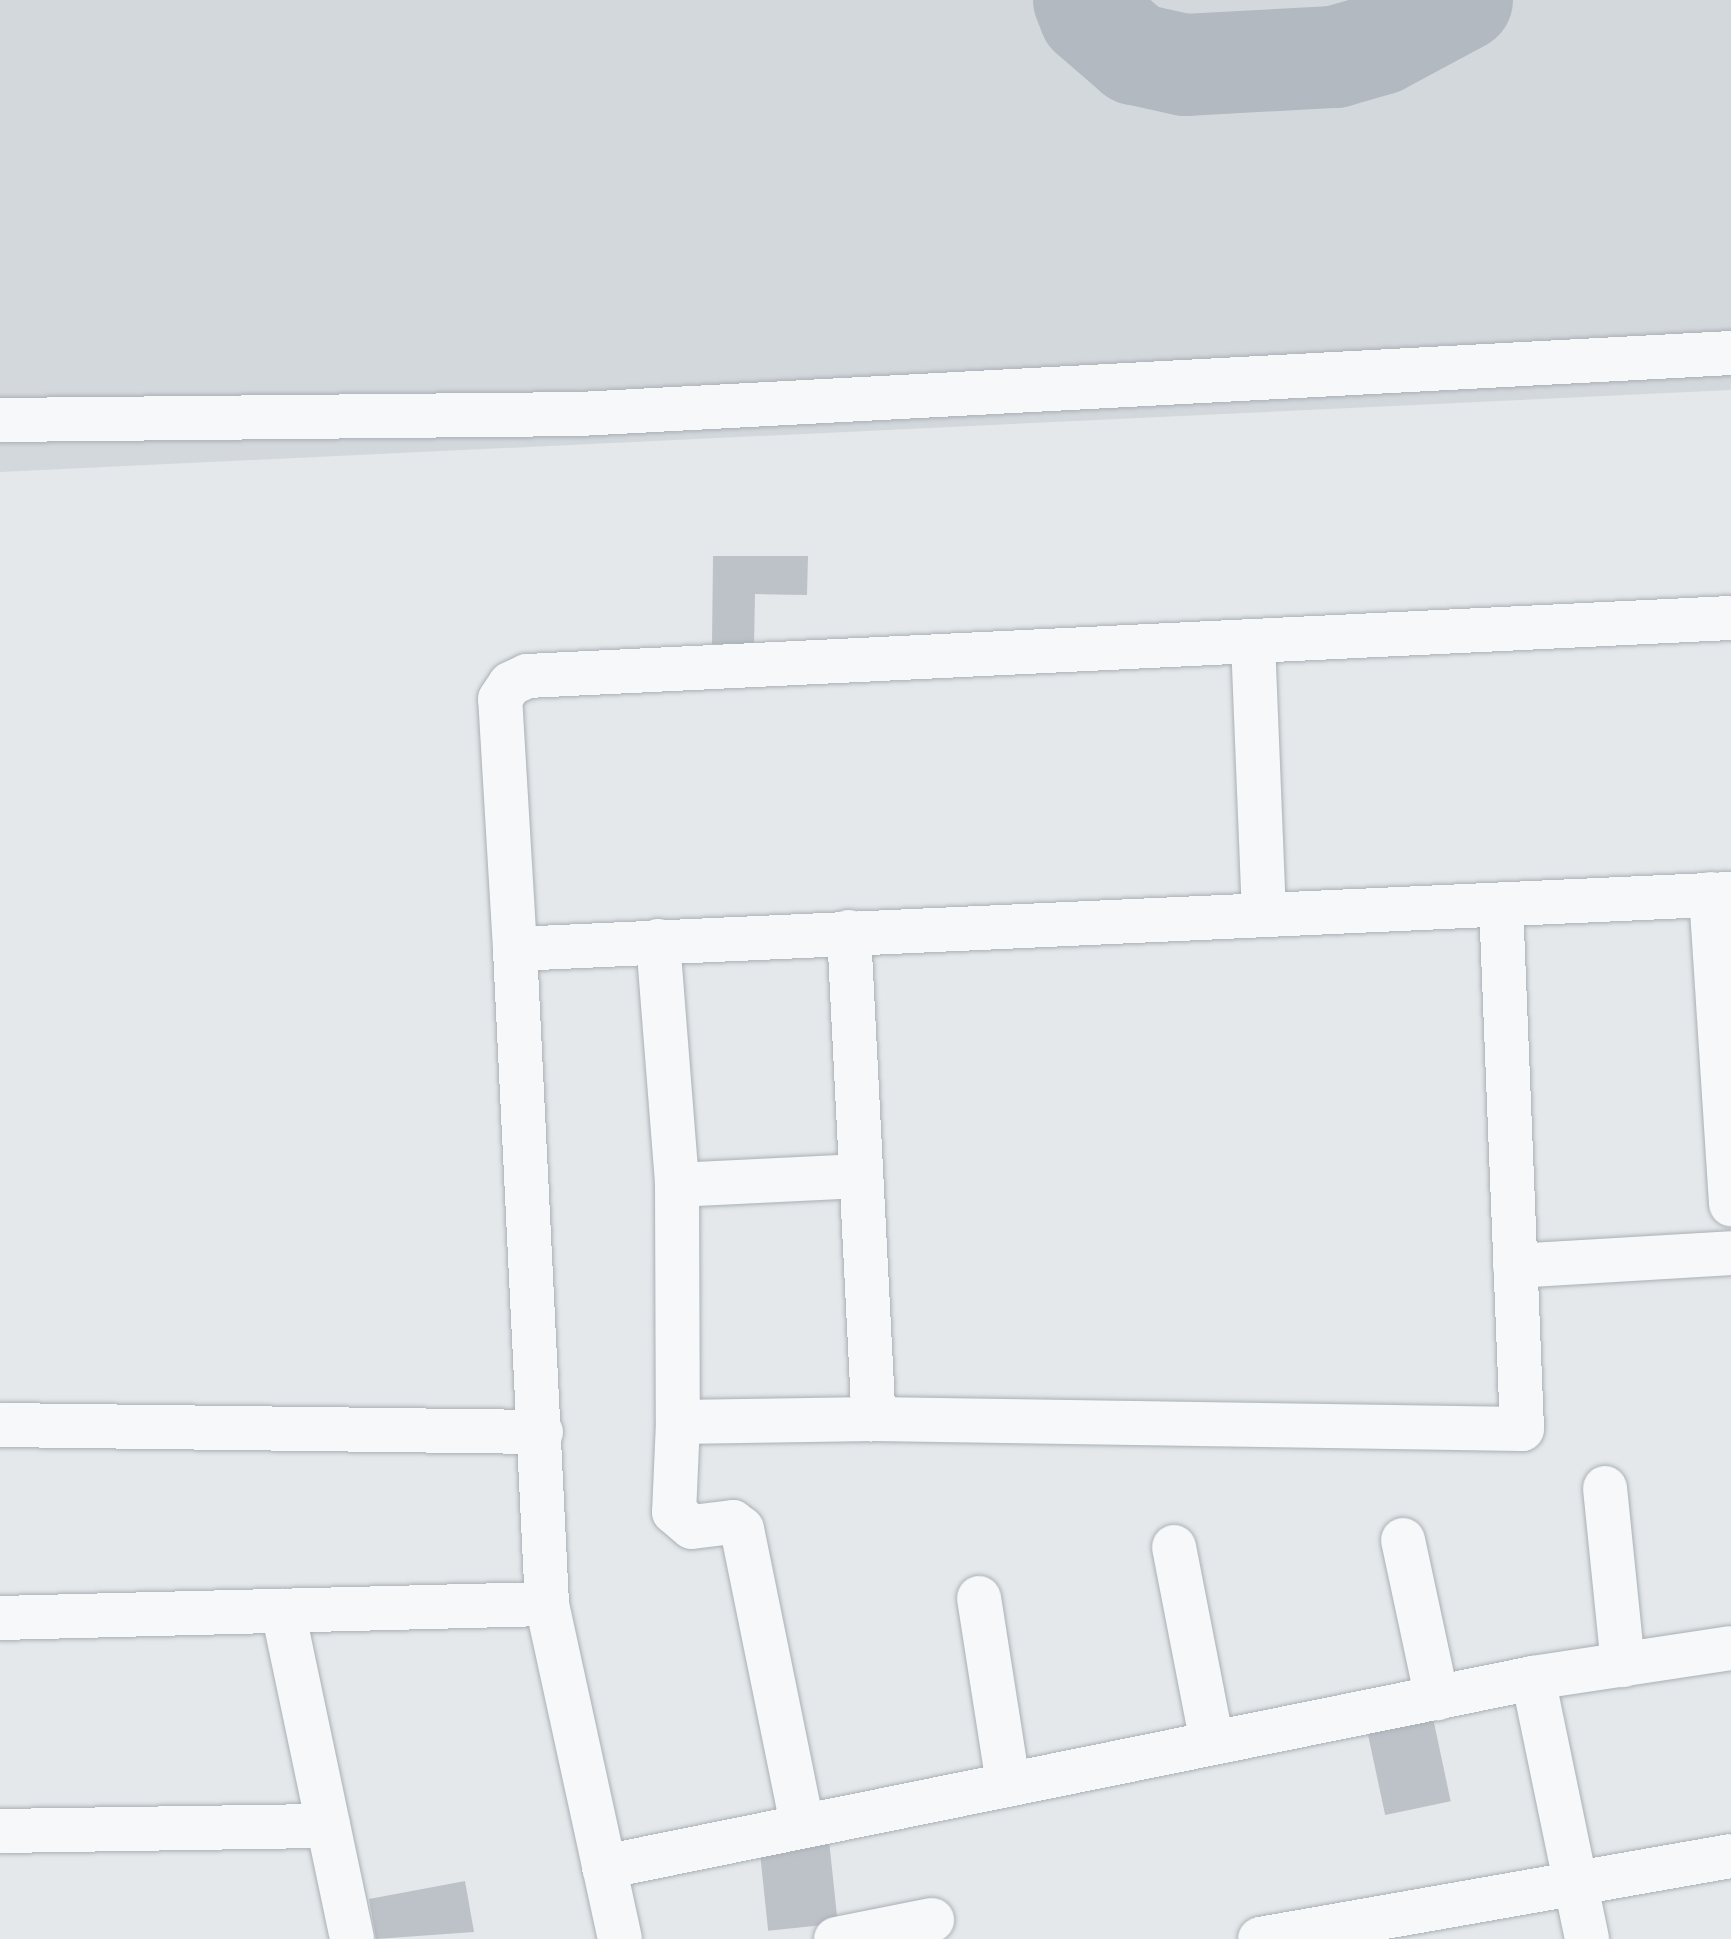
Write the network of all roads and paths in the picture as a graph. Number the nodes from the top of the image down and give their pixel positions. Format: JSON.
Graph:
{"nodes":[{"id":1,"x":1731,"y":353,"type":"edge"},
{"id":2,"x":0,"y":420,"type":"edge"},
{"id":3,"x":1731,"y":618,"type":"edge"},
{"id":4,"x":1253,"y":641,"type":"junction"},
{"id":5,"x":1721,"y":894,"type":"edge"},
{"id":6,"x":1501,"y":904,"type":"junction"},
{"id":7,"x":1264,"y":914,"type":"junction"},
{"id":8,"x":849,"y":932,"type":"junction"},
{"id":9,"x":658,"y":941,"type":"junction"},
{"id":10,"x":515,"y":949,"type":"junction"},
{"id":11,"x":859,"y":1176,"type":"junction"},
{"id":12,"x":677,"y":1185,"type":"junction"},
{"id":13,"x":1731,"y":1204,"type":"edge"},
{"id":14,"x":1731,"y":1253,"type":"edge"},
{"id":15,"x":1515,"y":1266,"type":"junction"},
{"id":16,"x":874,"y":1419,"type":"junction"},
{"id":17,"x":678,"y":1422,"type":"junction"},
{"id":18,"x":0,"y":1425,"type":"edge"},
{"id":19,"x":541,"y":1432,"type":"junction"},
{"id":20,"x":1605,"y":1488,"type":"dead end"},
{"id":21,"x":1403,"y":1540,"type":"dead end"},
{"id":22,"x":1174,"y":1547,"type":"dead end"},
{"id":23,"x":979,"y":1598,"type":"dead end"},
{"id":24,"x":547,"y":1604,"type":"junction"},
{"id":25,"x":283,"y":1611,"type":"junction"},
{"id":26,"x":0,"y":1618,"type":"edge"},
{"id":27,"x":1731,"y":1648,"type":"edge"},
{"id":28,"x":1623,"y":1665,"type":"junction"},
{"id":29,"x":1533,"y":1678,"type":"junction"},
{"id":30,"x":1437,"y":1698,"type":"junction"},
{"id":31,"x":1212,"y":1742,"type":"junction"},
{"id":32,"x":1008,"y":1783,"type":"junction"},
{"id":33,"x":802,"y":1823,"type":"junction"},
{"id":34,"x":328,"y":1826,"type":"junction"},
{"id":35,"x":0,"y":1831,"type":"edge"},
{"id":36,"x":1731,"y":1856,"type":"edge"},
{"id":37,"x":604,"y":1867,"type":"junction"},
{"id":38,"x":1578,"y":1883,"type":"junction"},
{"id":39,"x":932,"y":1920,"type":"dead end"},
{"id":40,"x":352,"y":1939,"type":"edge"},
{"id":41,"x":620,"y":1939,"type":"edge"},
{"id":42,"x":836,"y":1939,"type":"edge"},
{"id":43,"x":1260,"y":1939,"type":"edge"},
{"id":44,"x":1587,"y":1939,"type":"edge"}],
"edges":[{"from":1,"to":2,"type":"street"},
{"from":3,"to":4,"type":"street"},
{"from":4,"to":7,"type":"street"},
{"from":4,"to":10,"type":"street"},
{"from":5,"to":6,"type":"street"},
{"from":5,"to":13,"type":"street"},
{"from":6,"to":7,"type":"street"},
{"from":6,"to":15,"type":"street"},
{"from":7,"to":8,"type":"street"},
{"from":8,"to":9,"type":"street"},
{"from":8,"to":11,"type":"street"},
{"from":9,"to":10,"type":"street"},
{"from":9,"to":12,"type":"street"},
{"from":10,"to":19,"type":"street"},
{"from":11,"to":12,"type":"street"},
{"from":11,"to":16,"type":"street"},
{"from":12,"to":17,"type":"street"},
{"from":14,"to":15,"type":"street"},
{"from":15,"to":16,"type":"street"},
{"from":16,"to":17,"type":"street"},
{"from":17,"to":33,"type":"street"},
{"from":18,"to":19,"type":"street"},
{"from":19,"to":24,"type":"street"},
{"from":20,"to":28,"type":"street"},
{"from":21,"to":30,"type":"street"},
{"from":22,"to":31,"type":"street"},
{"from":23,"to":32,"type":"street"},
{"from":24,"to":25,"type":"street"},
{"from":24,"to":37,"type":"street"},
{"from":25,"to":26,"type":"street"},
{"from":25,"to":34,"type":"street"},
{"from":27,"to":28,"type":"street"},
{"from":28,"to":29,"type":"street"},
{"from":29,"to":30,"type":"street"},
{"from":29,"to":38,"type":"street"},
{"from":30,"to":31,"type":"street"},
{"from":31,"to":32,"type":"street"},
{"from":32,"to":33,"type":"street"},
{"from":33,"to":37,"type":"street"},
{"from":34,"to":35,"type":"street"},
{"from":34,"to":40,"type":"street"},
{"from":36,"to":38,"type":"street"},
{"from":37,"to":41,"type":"street"},
{"from":38,"to":43,"type":"street"},
{"from":38,"to":44,"type":"street"},
{"from":39,"to":42,"type":"street"}]}
